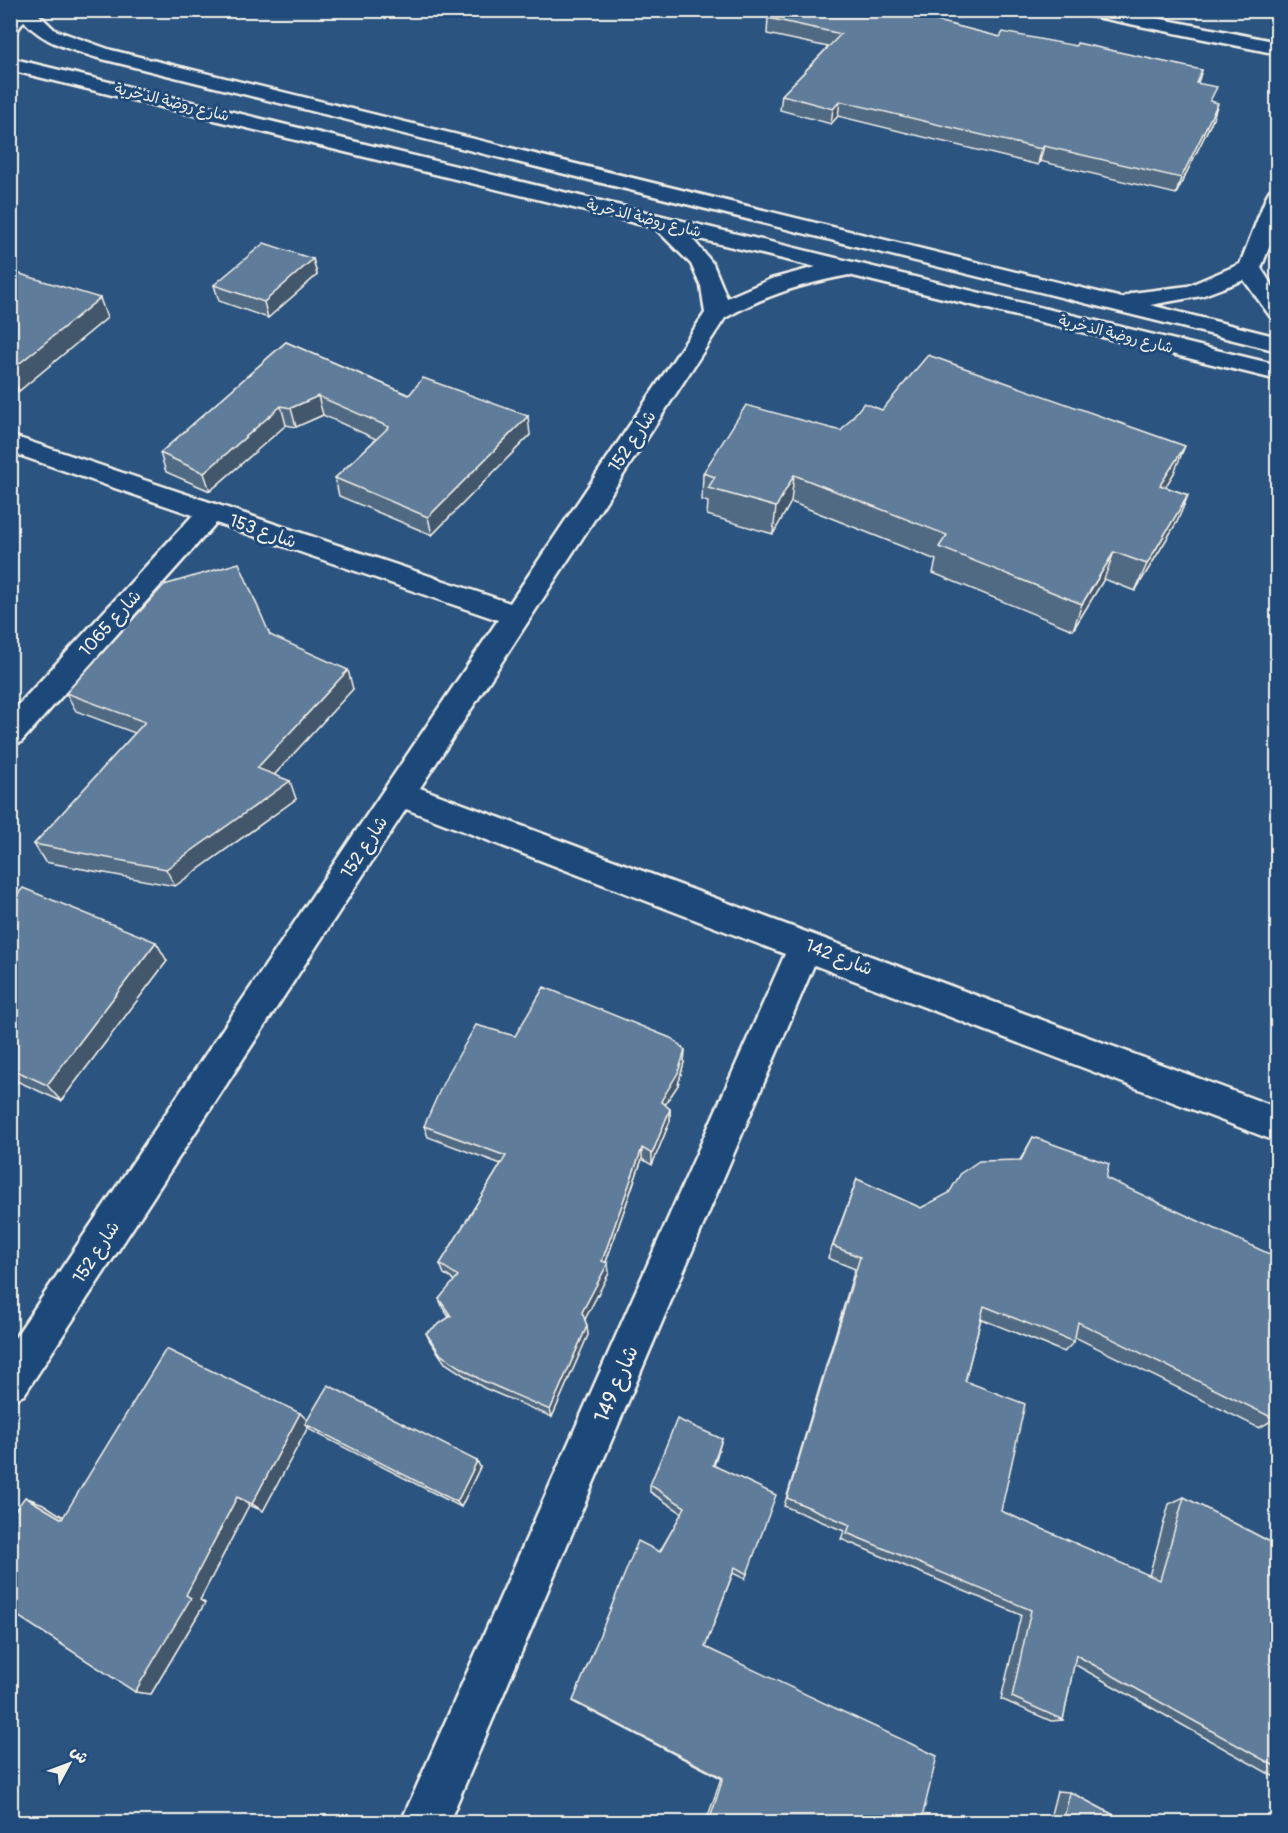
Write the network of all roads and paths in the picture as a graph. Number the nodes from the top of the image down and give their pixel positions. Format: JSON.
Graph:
{"nodes":[{"id":1,"x":24,"y":10,"type":"edge"},
{"id":2,"x":1086,"y":10,"type":"edge"},
{"id":3,"x":10,"y":27,"type":"edge"},
{"id":4,"x":1278,"y":48,"type":"edge"},
{"id":5,"x":10,"y":64,"type":"edge"},
{"id":6,"x":1278,"y":195,"type":"edge"},
{"id":7,"x":1273,"y":220,"type":"edge"},
{"id":8,"x":660,"y":222,"type":"junction"},
{"id":9,"x":1250,"y":268,"type":"junction"},
{"id":10,"x":847,"y":269,"type":"junction"},
{"id":11,"x":1098,"y":299,"type":"junction"},
{"id":12,"x":1278,"y":311,"type":"edge"},
{"id":13,"x":717,"y":313,"type":"junction"},
{"id":14,"x":1278,"y":344,"type":"edge"},
{"id":15,"x":1278,"y":373,"type":"edge"},
{"id":16,"x":10,"y":443,"type":"edge"},
{"id":17,"x":210,"y":513,"type":"junction"},
{"id":18,"x":516,"y":616,"type":"junction"},
{"id":19,"x":10,"y":734,"type":"edge"},
{"id":20,"x":399,"y":793,"type":"junction"},
{"id":21,"x":806,"y":945,"type":"junction"},
{"id":22,"x":1278,"y":1125,"type":"edge"},
{"id":23,"x":10,"y":1381,"type":"edge"},
{"id":24,"x":425,"y":1822,"type":"edge"}],
"edges":[{"from":1,"to":3,"type":"street"},
{"from":1,"to":11,"type":"street","name":"شارع روضة الذخرية"},
{"from":2,"to":4,"type":"street"},
{"from":5,"to":8,"type":"street","name":"شارع روضة الذخرية"},
{"from":6,"to":7,"type":"street"},
{"from":7,"to":9,"type":"street"},
{"from":8,"to":10,"type":"street","name":"شارع روضة الذخرية"},
{"from":8,"to":13,"type":"street"},
{"from":9,"to":11,"type":"street"},
{"from":9,"to":12,"type":"street"},
{"from":10,"to":13,"type":"street","name":"شارع 152"},
{"from":10,"to":15,"type":"street","name":"شارع روضة الذخرية"},
{"from":11,"to":14,"type":"street","name":"شارع روضة الذخرية"},
{"from":13,"to":18,"type":"street","name":"شارع 152"},
{"from":16,"to":17,"type":"street","name":"شارع 153"},
{"from":17,"to":18,"type":"street","name":"شارع 153"},
{"from":17,"to":19,"type":"street","name":"شارع 1065"},
{"from":18,"to":20,"type":"street","name":"شارع 152"},
{"from":20,"to":21,"type":"street","name":"شارع 142"},
{"from":20,"to":23,"type":"street","name":"شارع 152"},
{"from":21,"to":22,"type":"street","name":"شارع 142"},
{"from":21,"to":24,"type":"street","name":"شارع 149"}]}
